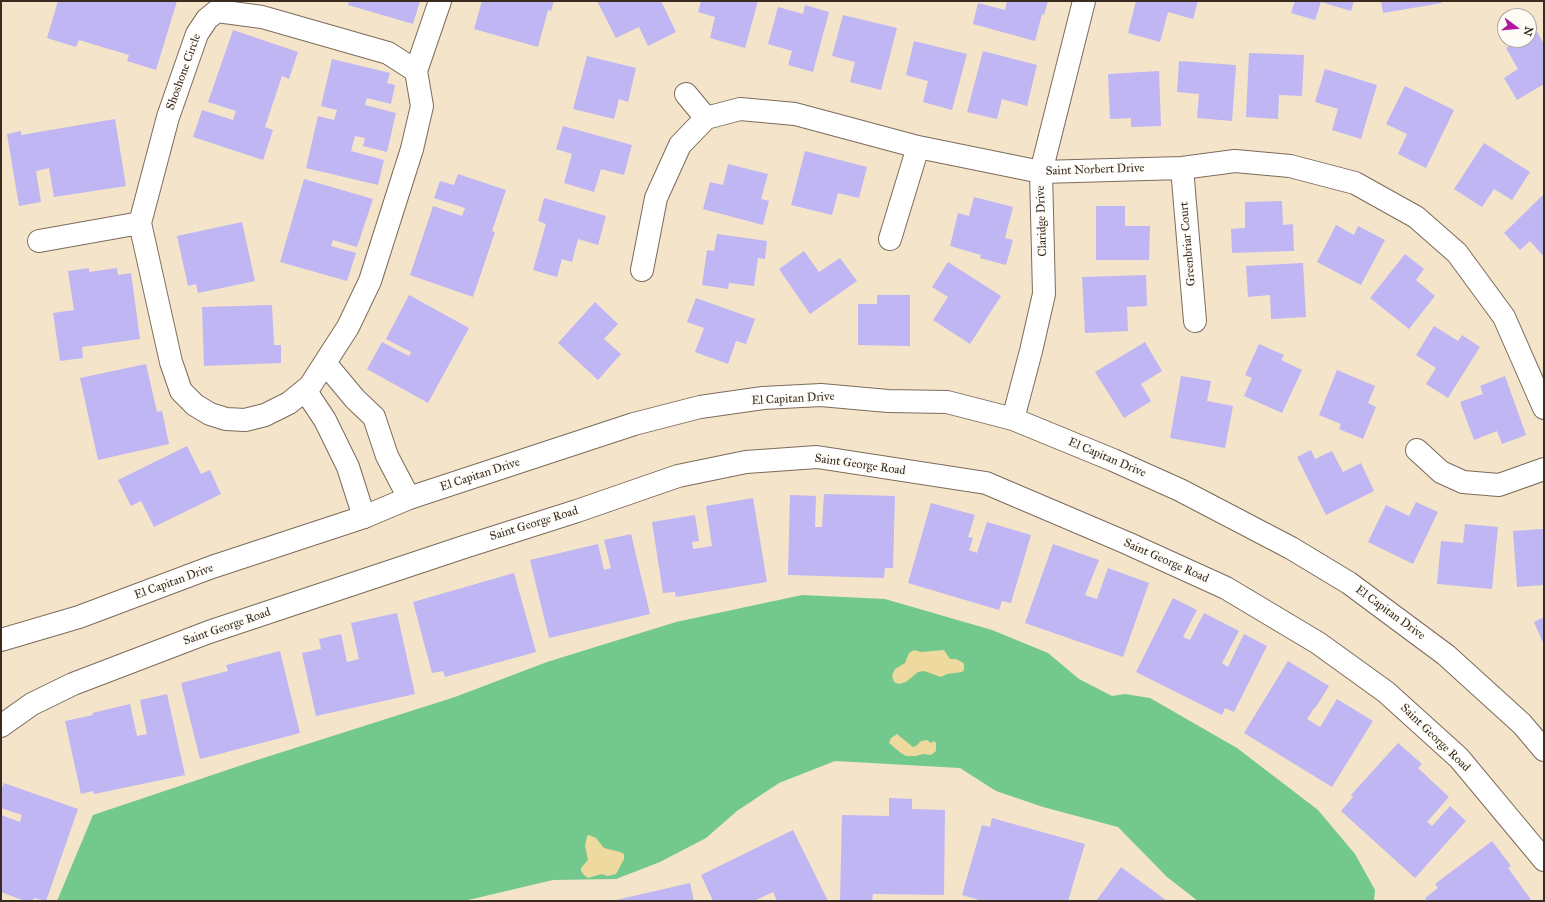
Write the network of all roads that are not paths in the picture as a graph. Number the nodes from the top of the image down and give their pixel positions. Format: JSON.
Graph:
{"nodes":[{"id":1,"x":440,"y":1,"type":"edge"},
{"id":2,"x":1084,"y":1,"type":"edge"},
{"id":3,"x":212,"y":6,"type":"edge"},
{"id":4,"x":416,"y":70,"type":"junction"},
{"id":5,"x":686,"y":94,"type":"dead end"},
{"id":6,"x":706,"y":118,"type":"junction"},
{"id":7,"x":918,"y":147,"type":"junction"},
{"id":8,"x":1182,"y":168,"type":"junction"},
{"id":9,"x":1041,"y":172,"type":"junction"},
{"id":10,"x":140,"y":223,"type":"junction"},
{"id":11,"x":890,"y":239,"type":"dead end"},
{"id":12,"x":39,"y":241,"type":"dead end"},
{"id":13,"x":642,"y":270,"type":"dead end"},
{"id":14,"x":1195,"y":321,"type":"dead end"},
{"id":15,"x":325,"y":363,"type":"junction"},
{"id":16,"x":305,"y":390,"type":"junction"},
{"id":17,"x":1544,"y":408,"type":"edge"},
{"id":18,"x":1013,"y":419,"type":"junction"},
{"id":19,"x":1417,"y":450,"type":"dead end"},
{"id":20,"x":1544,"y":469,"type":"edge"},
{"id":21,"x":410,"y":498,"type":"junction"},
{"id":22,"x":364,"y":517,"type":"junction"},
{"id":23,"x":1,"y":640,"type":"edge"},
{"id":24,"x":1,"y":726,"type":"edge"},
{"id":25,"x":1544,"y":750,"type":"edge"},
{"id":26,"x":1544,"y":860,"type":"edge"}],
"edges":[{"from":1,"to":4,"type":"street"},
{"from":2,"to":9,"type":"street","name":"Claridge Drive"},
{"from":3,"to":4,"type":"street","name":"Shoshone Circle"},
{"from":3,"to":10,"type":"street","name":"Shoshone Circle"},
{"from":4,"to":15,"type":"street","name":"Shoshone Circle"},
{"from":5,"to":6,"type":"street"},
{"from":6,"to":7,"type":"street","name":"Saint Norbert Drive"},
{"from":6,"to":13,"type":"street"},
{"from":7,"to":9,"type":"street","name":"Saint Norbert Drive"},
{"from":7,"to":11,"type":"street"},
{"from":8,"to":9,"type":"street","name":"Saint Norbert Drive"},
{"from":8,"to":14,"type":"street","name":"Greenbriar Court"},
{"from":8,"to":17,"type":"street","name":"Saint Norbert Drive"},
{"from":9,"to":18,"type":"street","name":"Claridge Drive"},
{"from":10,"to":12,"type":"street"},
{"from":10,"to":16,"type":"street","name":"Shoshone Circle"},
{"from":15,"to":16,"type":"street","name":"Shoshone Circle"},
{"from":15,"to":21,"type":"street"},
{"from":16,"to":22,"type":"street"},
{"from":18,"to":21,"type":"street","name":"El Capitan Drive"},
{"from":18,"to":25,"type":"street","name":"El Capitan Drive"},
{"from":19,"to":20,"type":"street"},
{"from":21,"to":22,"type":"street","name":"El Capitan Drive"},
{"from":22,"to":23,"type":"street","name":"El Capitan Drive"},
{"from":24,"to":26,"type":"street","name":"Saint George Road"}]}
